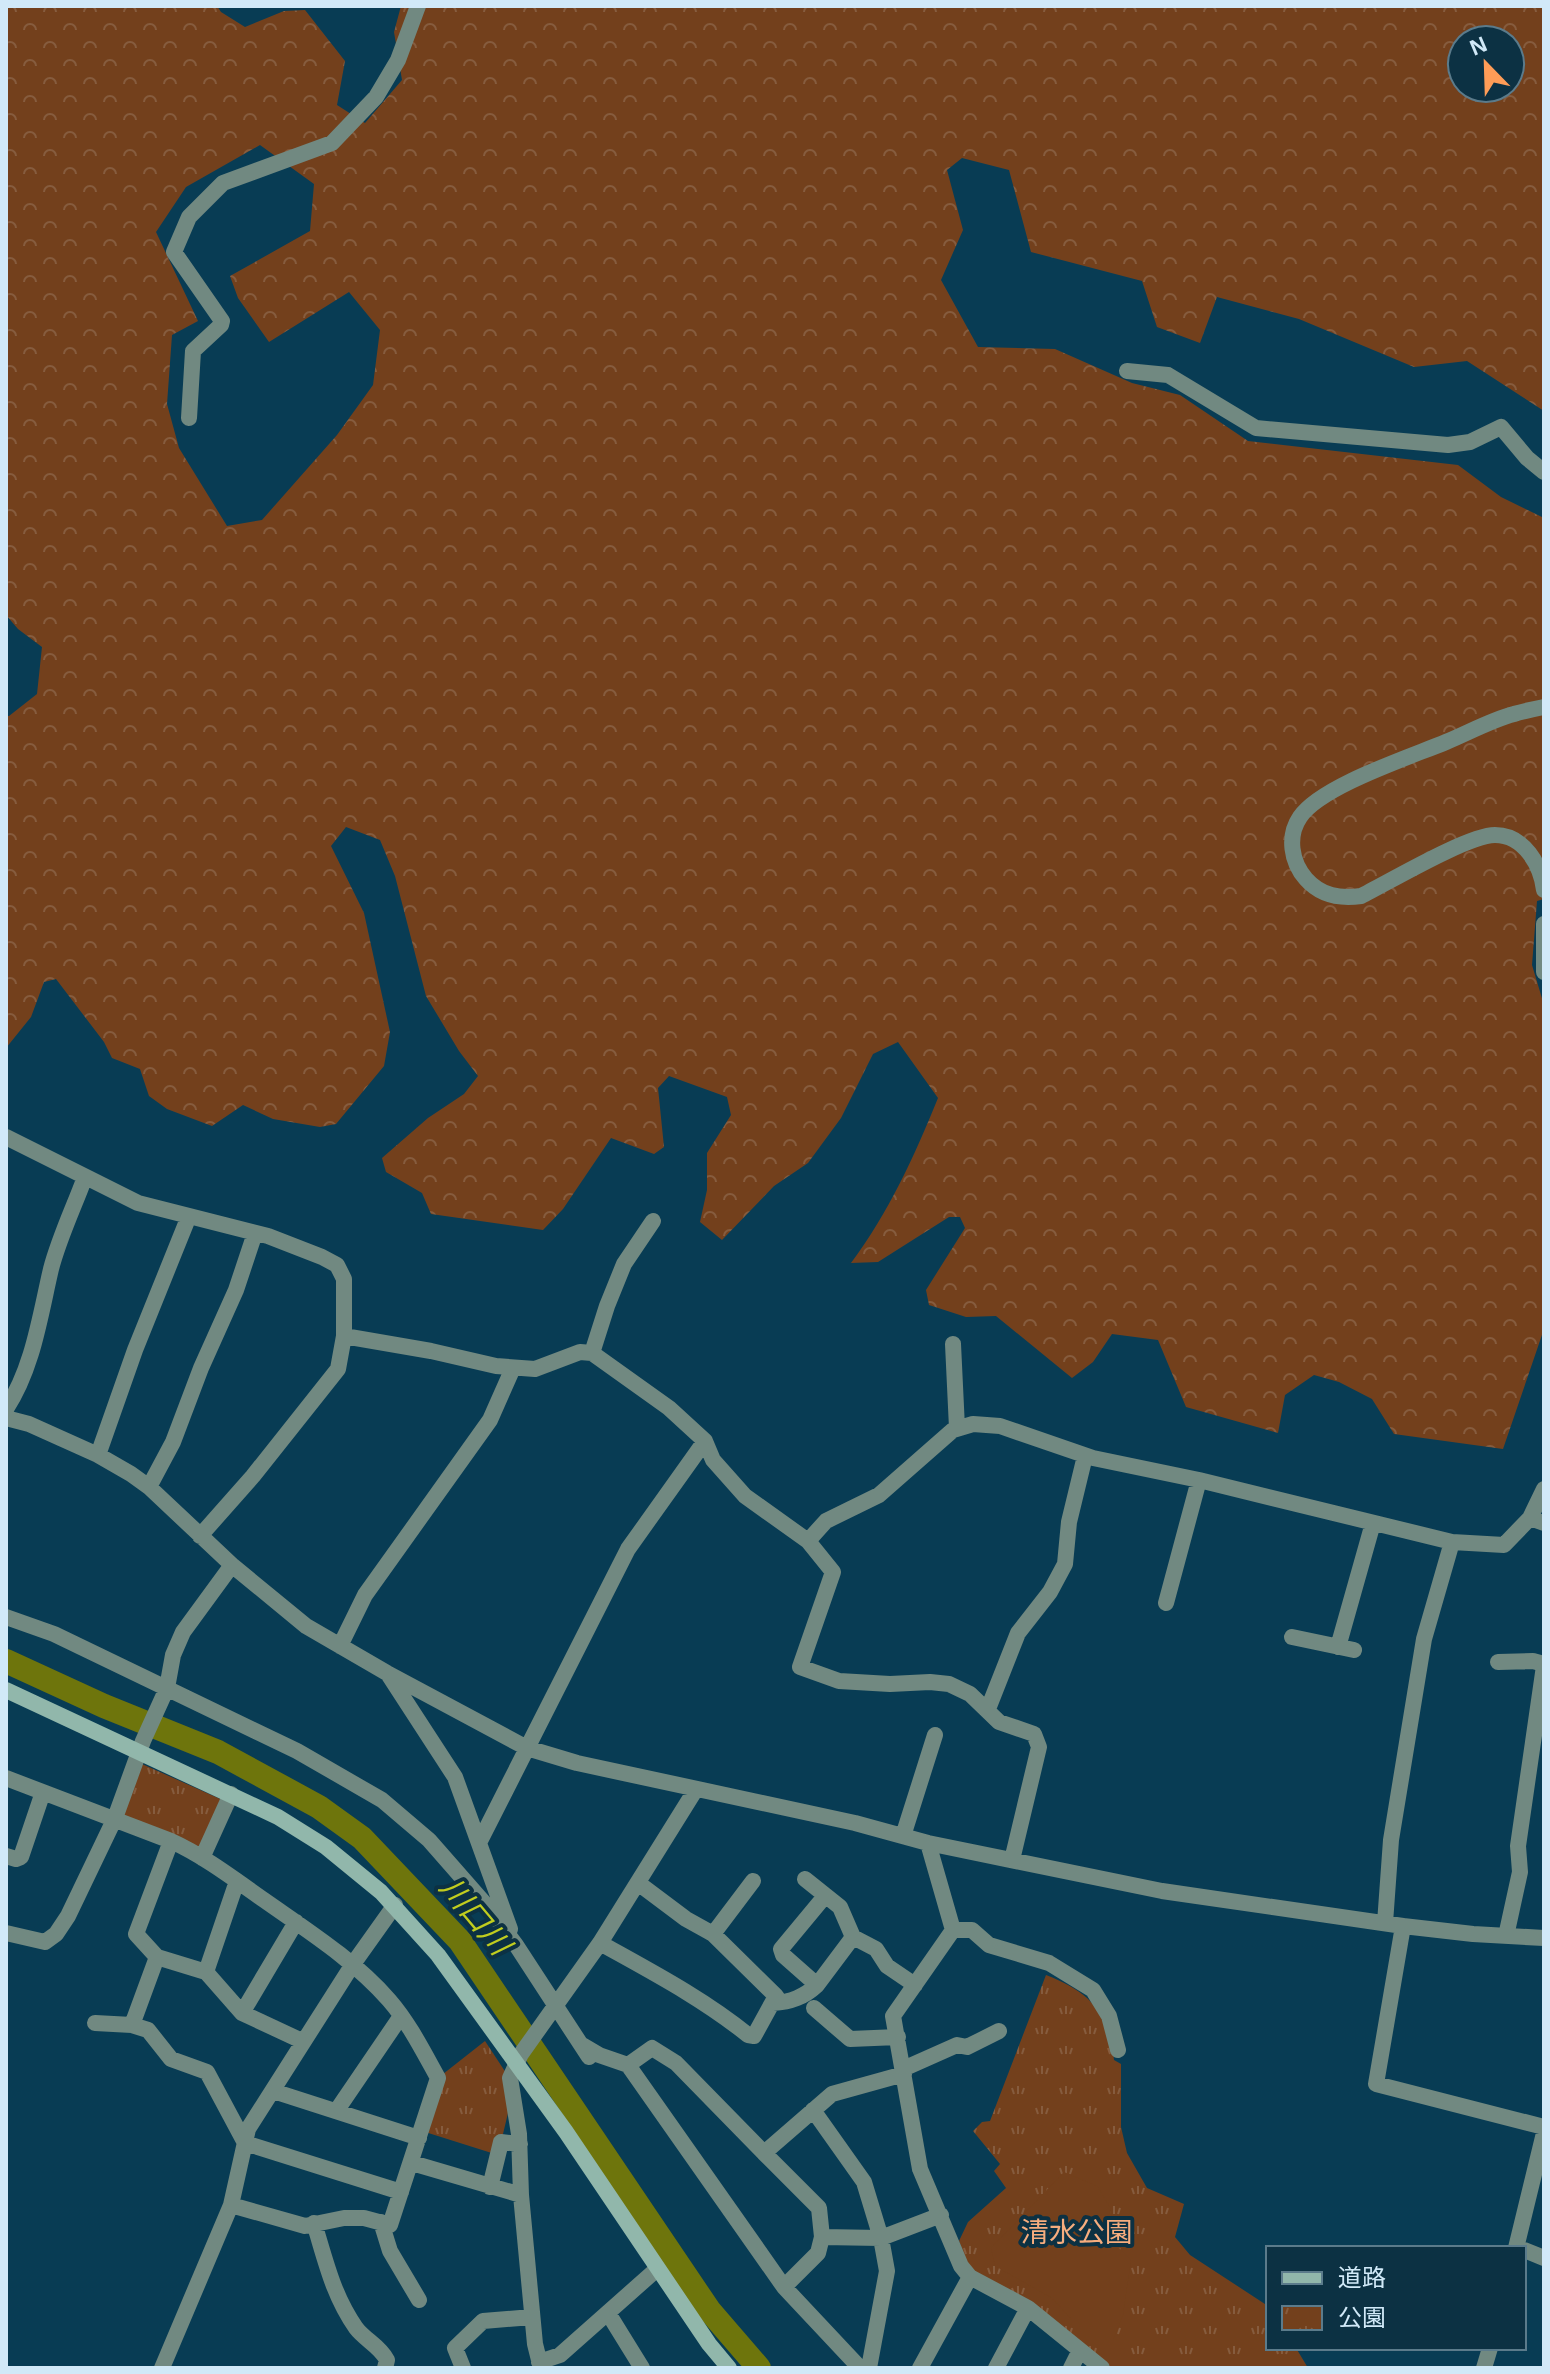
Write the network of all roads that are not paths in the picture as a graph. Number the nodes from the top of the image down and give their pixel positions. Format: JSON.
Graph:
{"nodes":[{"id":1,"x":418,"y":6,"type":"edge"},
{"id":2,"x":1127,"y":371,"type":"dead end"},
{"id":3,"x":189,"y":418,"type":"dead end"},
{"id":4,"x":1544,"y":472,"type":"edge"},
{"id":5,"x":1544,"y":707,"type":"edge"},
{"id":6,"x":1544,"y":890,"type":"edge"},
{"id":7,"x":1544,"y":924,"type":"edge"},
{"id":8,"x":1544,"y":972,"type":"edge"},
{"id":9,"x":6,"y":1137,"type":"edge"},
{"id":10,"x":85,"y":1177,"type":"junction"},
{"id":11,"x":189,"y":1216,"type":"junction"},
{"id":12,"x":653,"y":1221,"type":"dead end"},
{"id":13,"x":255,"y":1233,"type":"junction"},
{"id":14,"x":344,"y":1336,"type":"junction"},
{"id":15,"x":373,"y":1342,"type":"junction"},
{"id":16,"x":953,"y":1344,"type":"dead end"},
{"id":17,"x":592,"y":1353,"type":"junction"},
{"id":18,"x":513,"y":1368,"type":"junction"},
{"id":19,"x":338,"y":1369,"type":"junction"},
{"id":20,"x":6,"y":1410,"type":"edge"},
{"id":21,"x":6,"y":1418,"type":"edge"},
{"id":22,"x":957,"y":1428,"type":"junction"},
{"id":23,"x":705,"y":1441,"type":"junction"},
{"id":24,"x":98,"y":1455,"type":"junction"},
{"id":25,"x":1085,"y":1456,"type":"junction"},
{"id":26,"x":1199,"y":1480,"type":"junction"},
{"id":27,"x":149,"y":1487,"type":"junction"},
{"id":28,"x":1544,"y":1489,"type":"edge"},
{"id":29,"x":1537,"y":1520,"type":"edge"},
{"id":30,"x":1373,"y":1523,"type":"junction"},
{"id":31,"x":200,"y":1536,"type":"junction"},
{"id":32,"x":808,"y":1541,"type":"junction"},
{"id":33,"x":1452,"y":1542,"type":"junction"},
{"id":34,"x":232,"y":1565,"type":"junction"},
{"id":35,"x":1166,"y":1603,"type":"dead end"},
{"id":36,"x":6,"y":1617,"type":"edge"},
{"id":37,"x":1292,"y":1637,"type":"dead end"},
{"id":38,"x":340,"y":1646,"type":"junction"},
{"id":39,"x":1498,"y":1662,"type":"dead end"},
{"id":40,"x":1544,"y":1665,"type":"edge"},
{"id":41,"x":387,"y":1673,"type":"junction"},
{"id":42,"x":6,"y":1690,"type":"edge"},
{"id":43,"x":166,"y":1691,"type":"junction"},
{"id":44,"x":988,"y":1709,"type":"junction"},
{"id":45,"x":935,"y":1735,"type":"dead end"},
{"id":46,"x":143,"y":1744,"type":"junction"},
{"id":47,"x":527,"y":1748,"type":"junction"},
{"id":48,"x":6,"y":1778,"type":"edge"},
{"id":49,"x":696,"y":1789,"type":"junction"},
{"id":50,"x":43,"y":1792,"type":"junction"},
{"id":51,"x":231,"y":1794,"type":"junction"},
{"id":52,"x":115,"y":1818,"type":"junction"},
{"id":53,"x":903,"y":1836,"type":"junction"},
{"id":54,"x":171,"y":1841,"type":"junction"},
{"id":55,"x":479,"y":1843,"type":"junction"},
{"id":56,"x":928,"y":1843,"type":"junction"},
{"id":57,"x":6,"y":1856,"type":"edge"},
{"id":58,"x":202,"y":1858,"type":"junction"},
{"id":59,"x":1012,"y":1860,"type":"junction"},
{"id":60,"x":805,"y":1879,"type":"dead end"},
{"id":61,"x":237,"y":1881,"type":"junction"},
{"id":62,"x":753,"y":1881,"type":"dead end"},
{"id":63,"x":638,"y":1883,"type":"junction"},
{"id":64,"x":825,"y":1896,"type":"junction"},
{"id":65,"x":395,"y":1905,"type":"junction"},
{"id":66,"x":296,"y":1922,"type":"junction"},
{"id":67,"x":1385,"y":1923,"type":"junction"},
{"id":68,"x":1403,"y":1926,"type":"junction"},
{"id":69,"x":953,"y":1930,"type":"junction"},
{"id":70,"x":6,"y":1933,"type":"edge"},
{"id":71,"x":713,"y":1934,"type":"junction"},
{"id":72,"x":1506,"y":1936,"type":"junction"},
{"id":73,"x":853,"y":1937,"type":"junction"},
{"id":74,"x":1544,"y":1938,"type":"edge"},
{"id":75,"x":600,"y":1943,"type":"junction"},
{"id":76,"x":516,"y":1945,"type":"junction"},
{"id":77,"x":157,"y":1957,"type":"junction"},
{"id":78,"x":353,"y":1964,"type":"junction"},
{"id":79,"x":206,"y":1972,"type":"junction"},
{"id":80,"x":817,"y":1985,"type":"junction"},
{"id":81,"x":915,"y":1985,"type":"junction"},
{"id":82,"x":773,"y":2003,"type":"junction"},
{"id":83,"x":554,"y":2008,"type":"junction"},
{"id":84,"x":814,"y":2008,"type":"dead end"},
{"id":85,"x":242,"y":2013,"type":"junction"},
{"id":86,"x":401,"y":2016,"type":"junction"},
{"id":87,"x":95,"y":2023,"type":"dead end"},
{"id":88,"x":132,"y":2025,"type":"junction"},
{"id":89,"x":999,"y":2031,"type":"dead end"},
{"id":90,"x":898,"y":2037,"type":"junction"},
{"id":91,"x":302,"y":2041,"type":"junction"},
{"id":92,"x":1118,"y":2050,"type":"dead end"},
{"id":93,"x":518,"y":2059,"type":"junction"},
{"id":94,"x":628,"y":2065,"type":"junction"},
{"id":95,"x":903,"y":2072,"type":"junction"},
{"id":96,"x":273,"y":2091,"type":"junction"},
{"id":97,"x":337,"y":2110,"type":"junction"},
{"id":98,"x":813,"y":2110,"type":"junction"},
{"id":99,"x":1544,"y":2130,"type":"edge"},
{"id":100,"x":419,"y":2138,"type":"junction"},
{"id":101,"x":245,"y":2143,"type":"junction"},
{"id":102,"x":520,"y":2144,"type":"junction"},
{"id":103,"x":764,"y":2153,"type":"junction"},
{"id":104,"x":412,"y":2163,"type":"junction"},
{"id":105,"x":1539,"y":2177,"type":"edge"},
{"id":106,"x":490,"y":2187,"type":"junction"},
{"id":107,"x":401,"y":2192,"type":"junction"},
{"id":108,"x":521,"y":2195,"type":"junction"},
{"id":109,"x":231,"y":2205,"type":"junction"},
{"id":110,"x":941,"y":2215,"type":"junction"},
{"id":111,"x":381,"y":2222,"type":"junction"},
{"id":112,"x":314,"y":2223,"type":"junction"},
{"id":113,"x":822,"y":2237,"type":"junction"},
{"id":114,"x":881,"y":2238,"type":"junction"},
{"id":115,"x":1520,"y":2246,"type":"edge"},
{"id":116,"x":657,"y":2269,"type":"junction"},
{"id":117,"x":970,"y":2277,"type":"junction"},
{"id":118,"x":784,"y":2287,"type":"junction"},
{"id":119,"x":419,"y":2300,"type":"dead end"},
{"id":120,"x":1028,"y":2308,"type":"junction"},
{"id":121,"x":608,"y":2313,"type":"junction"},
{"id":122,"x":532,"y":2317,"type":"junction"},
{"id":123,"x":1079,"y":2352,"type":"junction"},
{"id":124,"x":540,"y":2365,"type":"edge"},
{"id":125,"x":162,"y":2368,"type":"edge"},
{"id":126,"x":385,"y":2368,"type":"edge"},
{"id":127,"x":463,"y":2368,"type":"edge"},
{"id":128,"x":642,"y":2368,"type":"edge"},
{"id":129,"x":729,"y":2368,"type":"edge"},
{"id":130,"x":860,"y":2368,"type":"edge"},
{"id":131,"x":869,"y":2368,"type":"edge"},
{"id":132,"x":920,"y":2368,"type":"edge"},
{"id":133,"x":996,"y":2368,"type":"edge"},
{"id":134,"x":1071,"y":2368,"type":"edge"},
{"id":135,"x":1102,"y":2368,"type":"edge"}],
"edges":[{"from":1,"to":3,"type":"street"},
{"from":2,"to":4,"type":"street"},
{"from":5,"to":6,"type":"street"},
{"from":7,"to":8,"type":"street"},
{"from":9,"to":10,"type":"street"},
{"from":10,"to":11,"type":"street"},
{"from":10,"to":20,"type":"street"},
{"from":11,"to":13,"type":"street"},
{"from":11,"to":24,"type":"street"},
{"from":12,"to":17,"type":"street"},
{"from":13,"to":14,"type":"street"},
{"from":13,"to":27,"type":"street"},
{"from":14,"to":15,"type":"street"},
{"from":14,"to":19,"type":"street"},
{"from":15,"to":18,"type":"street"},
{"from":15,"to":19,"type":"street"},
{"from":16,"to":22,"type":"street"},
{"from":17,"to":18,"type":"street"},
{"from":17,"to":23,"type":"street"},
{"from":18,"to":38,"type":"street"},
{"from":19,"to":31,"type":"street"},
{"from":21,"to":24,"type":"street"},
{"from":22,"to":25,"type":"street"},
{"from":22,"to":32,"type":"street"},
{"from":23,"to":32,"type":"street"},
{"from":23,"to":47,"type":"street"},
{"from":24,"to":27,"type":"street"},
{"from":25,"to":26,"type":"street"},
{"from":25,"to":44,"type":"street"},
{"from":26,"to":30,"type":"street"},
{"from":26,"to":35,"type":"street"},
{"from":27,"to":31,"type":"street"},
{"from":28,"to":29,"type":"street"},
{"from":29,"to":33,"type":"street"},
{"from":30,"to":33,"type":"street"},
{"from":30,"to":37,"type":"street"},
{"from":31,"to":34,"type":"street"},
{"from":32,"to":44,"type":"street"},
{"from":33,"to":67,"type":"street"},
{"from":34,"to":38,"type":"street"},
{"from":34,"to":43,"type":"street"},
{"from":36,"to":43,"type":"street"},
{"from":38,"to":41,"type":"street"},
{"from":39,"to":40,"type":"street"},
{"from":40,"to":72,"type":"street"},
{"from":41,"to":47,"type":"street"},
{"from":41,"to":55,"type":"street"},
{"from":42,"to":46,"type":"street"},
{"from":43,"to":46,"type":"street"},
{"from":43,"to":76,"type":"street"},
{"from":44,"to":59,"type":"street"},
{"from":45,"to":53,"type":"street"},
{"from":46,"to":51,"type":"street"},
{"from":46,"to":52,"type":"street"},
{"from":47,"to":49,"type":"street"},
{"from":47,"to":55,"type":"street"},
{"from":48,"to":50,"type":"street"},
{"from":49,"to":53,"type":"street"},
{"from":49,"to":63,"type":"street"},
{"from":50,"to":52,"type":"street"},
{"from":50,"to":57,"type":"street"},
{"from":51,"to":58,"type":"street"},
{"from":51,"to":65,"type":"street"},
{"from":52,"to":54,"type":"street"},
{"from":52,"to":70,"type":"street"},
{"from":53,"to":56,"type":"street"},
{"from":54,"to":58,"type":"street"},
{"from":54,"to":77,"type":"street"},
{"from":55,"to":76,"type":"street"},
{"from":56,"to":59,"type":"street"},
{"from":56,"to":69,"type":"street"},
{"from":58,"to":61,"type":"street"},
{"from":59,"to":67,"type":"street"},
{"from":60,"to":64,"type":"street"},
{"from":61,"to":66,"type":"street"},
{"from":61,"to":79,"type":"street"},
{"from":62,"to":71,"type":"street"},
{"from":63,"to":71,"type":"street"},
{"from":63,"to":75,"type":"street"},
{"from":64,"to":73,"type":"street"},
{"from":64,"to":80,"type":"street"},
{"from":65,"to":78,"type":"street"},
{"from":65,"to":93,"type":"street"},
{"from":66,"to":78,"type":"street"},
{"from":66,"to":85,"type":"street"},
{"from":67,"to":68,"type":"street"},
{"from":68,"to":72,"type":"street"},
{"from":68,"to":99,"type":"street"},
{"from":69,"to":81,"type":"street"},
{"from":69,"to":92,"type":"street"},
{"from":71,"to":82,"type":"street"},
{"from":72,"to":74,"type":"street"},
{"from":73,"to":80,"type":"street"},
{"from":73,"to":81,"type":"street"},
{"from":75,"to":82,"type":"street"},
{"from":75,"to":83,"type":"street"},
{"from":76,"to":83,"type":"street"},
{"from":77,"to":79,"type":"street"},
{"from":77,"to":88,"type":"street"},
{"from":78,"to":86,"type":"street"},
{"from":78,"to":91,"type":"street"},
{"from":79,"to":85,"type":"street"},
{"from":80,"to":82,"type":"street"},
{"from":81,"to":90,"type":"street"},
{"from":83,"to":93,"type":"street"},
{"from":83,"to":94,"type":"street"},
{"from":84,"to":90,"type":"street"},
{"from":85,"to":91,"type":"street"},
{"from":86,"to":97,"type":"street"},
{"from":86,"to":100,"type":"street"},
{"from":87,"to":88,"type":"street"},
{"from":88,"to":101,"type":"street"},
{"from":89,"to":95,"type":"street"},
{"from":90,"to":95,"type":"street"},
{"from":91,"to":96,"type":"street"},
{"from":93,"to":102,"type":"street"},
{"from":93,"to":116,"type":"street"},
{"from":94,"to":103,"type":"street"},
{"from":94,"to":118,"type":"street"},
{"from":95,"to":98,"type":"street"},
{"from":95,"to":110,"type":"street"},
{"from":96,"to":97,"type":"street"},
{"from":96,"to":101,"type":"street"},
{"from":97,"to":100,"type":"street"},
{"from":98,"to":103,"type":"street"},
{"from":98,"to":114,"type":"street"},
{"from":99,"to":105,"type":"street"},
{"from":100,"to":104,"type":"street"},
{"from":101,"to":107,"type":"street"},
{"from":101,"to":109,"type":"street"},
{"from":102,"to":106,"type":"street"},
{"from":102,"to":108,"type":"street"},
{"from":103,"to":113,"type":"street"},
{"from":104,"to":106,"type":"street"},
{"from":104,"to":107,"type":"street"},
{"from":105,"to":115,"type":"street"},
{"from":106,"to":108,"type":"street"},
{"from":107,"to":111,"type":"street"},
{"from":108,"to":122,"type":"street"},
{"from":109,"to":112,"type":"street"},
{"from":109,"to":125,"type":"street"},
{"from":110,"to":114,"type":"street"},
{"from":110,"to":117,"type":"street"},
{"from":111,"to":112,"type":"street"},
{"from":111,"to":119,"type":"street"},
{"from":112,"to":126,"type":"street"},
{"from":113,"to":114,"type":"street"},
{"from":113,"to":118,"type":"street"},
{"from":114,"to":131,"type":"street"},
{"from":116,"to":121,"type":"street"},
{"from":116,"to":129,"type":"street"},
{"from":117,"to":120,"type":"street"},
{"from":117,"to":132,"type":"street"},
{"from":118,"to":130,"type":"street"},
{"from":120,"to":123,"type":"street"},
{"from":120,"to":133,"type":"street"},
{"from":121,"to":124,"type":"street"},
{"from":121,"to":128,"type":"street"},
{"from":122,"to":124,"type":"street"},
{"from":122,"to":127,"type":"street"},
{"from":123,"to":134,"type":"street"},
{"from":123,"to":135,"type":"street"}]}
